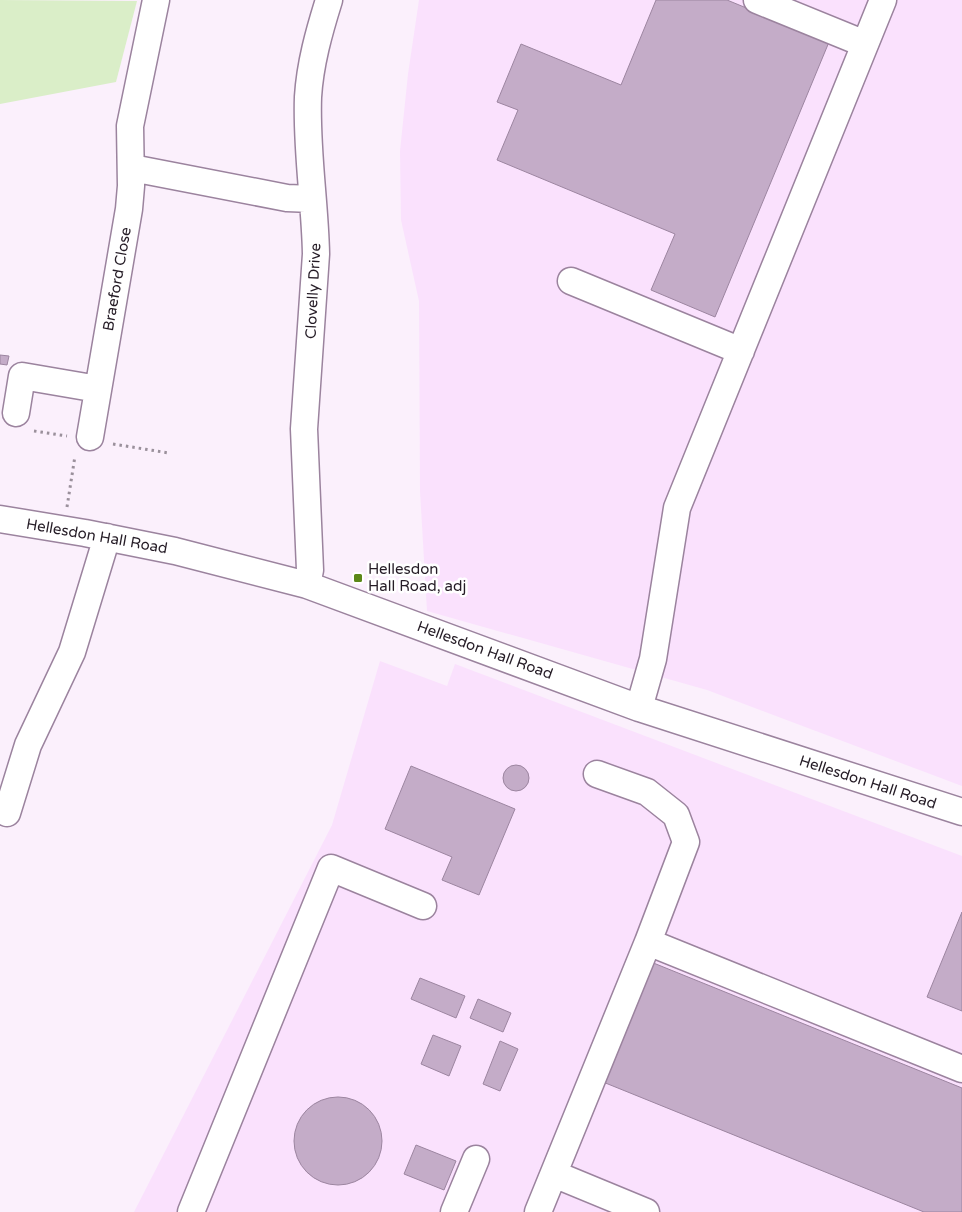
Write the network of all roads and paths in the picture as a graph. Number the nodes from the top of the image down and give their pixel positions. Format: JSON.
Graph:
{"nodes":[{"id":1,"x":156,"y":0,"type":"edge"},
{"id":2,"x":329,"y":0,"type":"edge"},
{"id":3,"x":757,"y":0,"type":"edge"},
{"id":4,"x":883,"y":0,"type":"edge"},
{"id":5,"x":865,"y":44,"type":"junction"},
{"id":6,"x":132,"y":168,"type":"junction"},
{"id":7,"x":312,"y":199,"type":"junction"},
{"id":8,"x":571,"y":281,"type":"dead end"},
{"id":9,"x":741,"y":351,"type":"junction"},
{"id":10,"x":98,"y":389,"type":"junction"},
{"id":11,"x":16,"y":413,"type":"dead end"},
{"id":12,"x":83,"y":442,"type":"joint"},
{"id":13,"x":0,"y":519,"type":"edge"},
{"id":14,"x":64,"y":530,"type":"junction"},
{"id":15,"x":107,"y":537,"type":"junction"},
{"id":16,"x":307,"y":585,"type":"junction"},
{"id":17,"x":639,"y":708,"type":"junction"},
{"id":18,"x":597,"y":774,"type":"dead end"},
{"id":19,"x":962,"y":812,"type":"edge"},
{"id":20,"x":7,"y":813,"type":"dead end"},
{"id":21,"x":424,"y":906,"type":"dead end"},
{"id":22,"x":648,"y":942,"type":"junction"},
{"id":23,"x":962,"y":1069,"type":"edge"},
{"id":24,"x":476,"y":1159,"type":"dead end"},
{"id":25,"x":554,"y":1174,"type":"junction"},
{"id":26,"x":191,"y":1212,"type":"edge"},
{"id":27,"x":454,"y":1212,"type":"edge"},
{"id":28,"x":538,"y":1212,"type":"edge"},
{"id":29,"x":646,"y":1212,"type":"edge"}],
"edges":[{"from":1,"to":6,"type":"street","name":"Braeford Close"},
{"from":2,"to":7,"type":"street","name":"Clovelly Drive"},
{"from":3,"to":5,"type":"street"},
{"from":4,"to":5,"type":"street"},
{"from":5,"to":9,"type":"street"},
{"from":6,"to":7,"type":"street"},
{"from":6,"to":10,"type":"street","name":"Braeford Close"},
{"from":7,"to":16,"type":"street","name":"Clovelly Drive"},
{"from":8,"to":9,"type":"street"},
{"from":9,"to":17,"type":"street"},
{"from":10,"to":11,"type":"street"},
{"from":10,"to":12,"type":"street","name":"Braeford Close"},
{"from":12,"to":14,"type":"path"},
{"from":13,"to":14,"type":"street","name":"Hellesdon Hall Road"},
{"from":14,"to":15,"type":"street","name":"Hellesdon Hall Road"},
{"from":15,"to":16,"type":"street","name":"Hellesdon Hall Road"},
{"from":15,"to":20,"type":"street"},
{"from":16,"to":17,"type":"street","name":"Hellesdon Hall Road"},
{"from":17,"to":19,"type":"street","name":"Hellesdon Hall Road"},
{"from":18,"to":22,"type":"street"},
{"from":21,"to":26,"type":"street"},
{"from":22,"to":23,"type":"street"},
{"from":22,"to":25,"type":"street"},
{"from":24,"to":27,"type":"street"},
{"from":25,"to":28,"type":"street"},
{"from":25,"to":29,"type":"street"}]}
